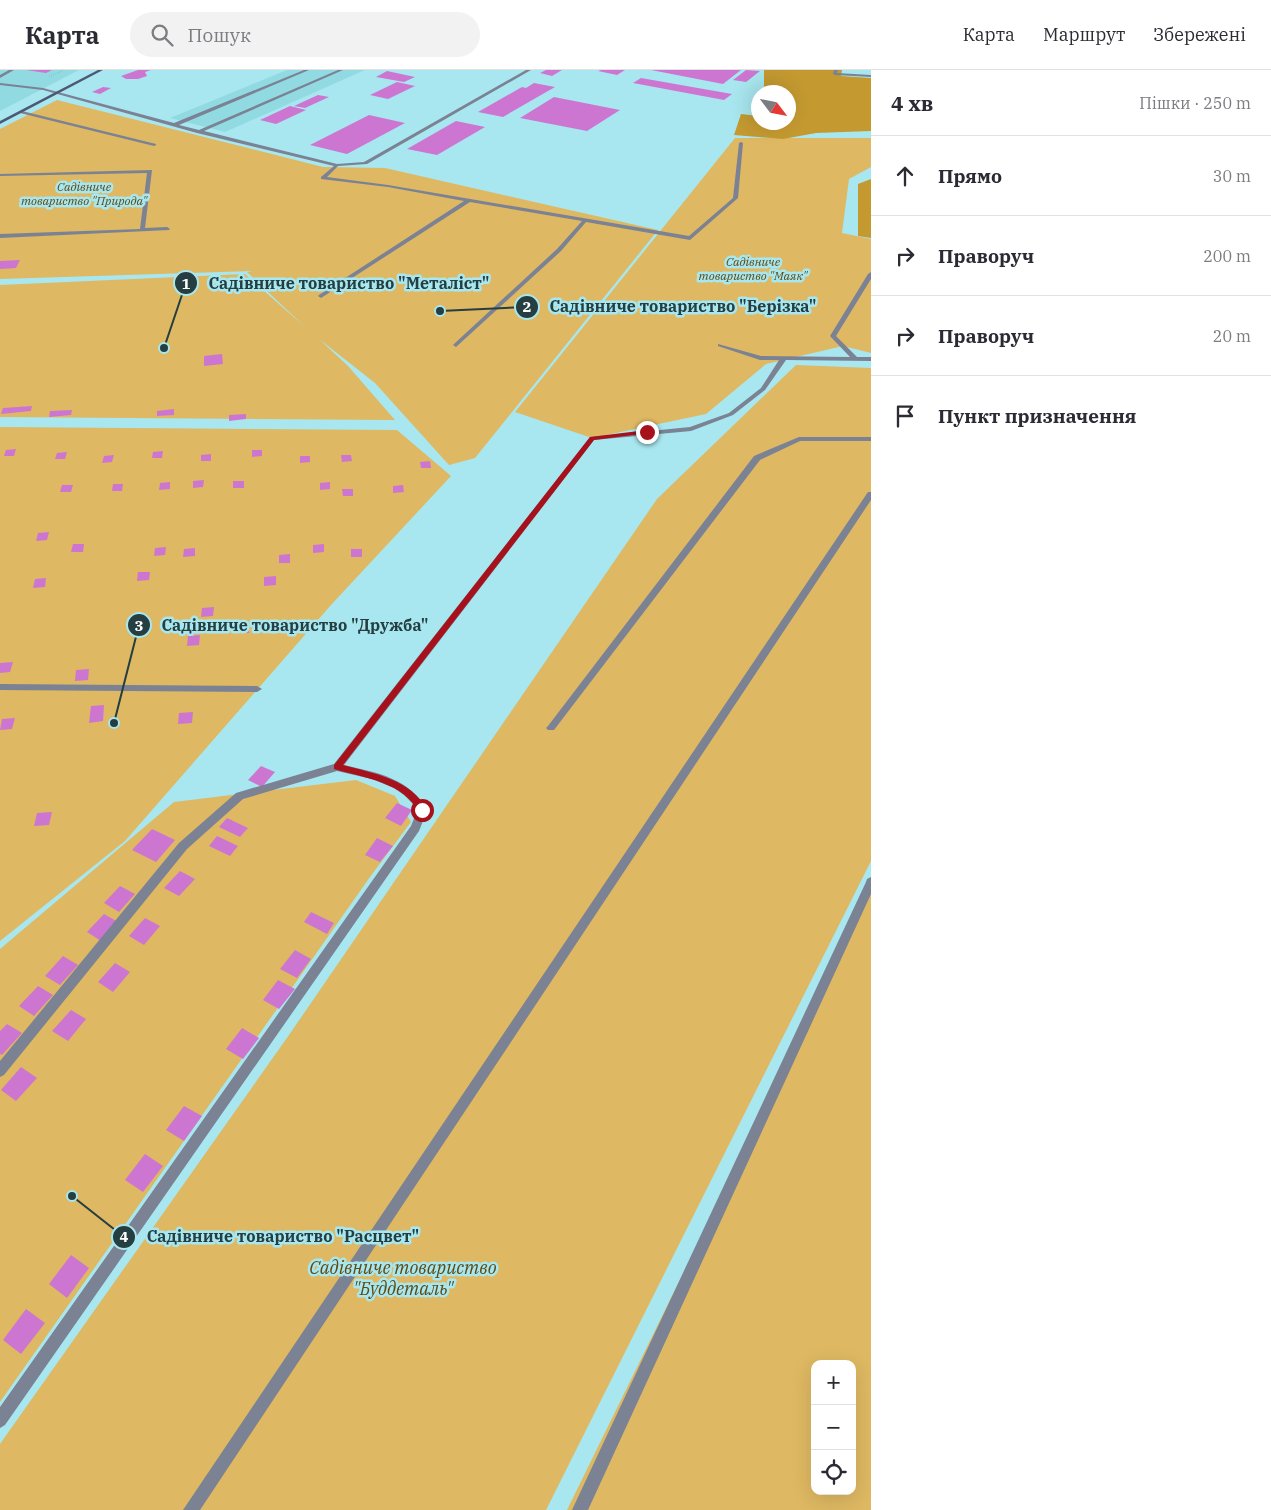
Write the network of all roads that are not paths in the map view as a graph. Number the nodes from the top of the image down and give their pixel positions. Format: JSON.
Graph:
{"nodes":[{"id":1,"x":12,"y":70,"type":"edge"},
{"id":2,"x":100,"y":70,"type":"edge"},
{"id":3,"x":307,"y":70,"type":"edge"},
{"id":4,"x":341,"y":70,"type":"edge"},
{"id":5,"x":528,"y":70,"type":"edge"},
{"id":6,"x":836,"y":70,"type":"edge"},
{"id":7,"x":314,"y":72,"type":"dead end"},
{"id":8,"x":322,"y":74,"type":"dead end"},
{"id":9,"x":329,"y":75,"type":"junction"},
{"id":10,"x":0,"y":76,"type":"edge"},
{"id":11,"x":871,"y":76,"type":"edge"},
{"id":12,"x":0,"y":84,"type":"edge"},
{"id":13,"x":57,"y":93,"type":"junction"},
{"id":14,"x":22,"y":112,"type":"junction"},
{"id":15,"x":0,"y":123,"type":"edge"},
{"id":16,"x":174,"y":126,"type":"junction"},
{"id":17,"x":199,"y":132,"type":"junction"},
{"id":18,"x":741,"y":143,"type":"dead end"},
{"id":19,"x":154,"y":145,"type":"dead end"},
{"id":20,"x":337,"y":165,"type":"junction"},
{"id":21,"x":0,"y":175,"type":"edge"},
{"id":22,"x":469,"y":200,"type":"junction"},
{"id":23,"x":586,"y":219,"type":"junction"},
{"id":24,"x":167,"y":229,"type":"dead end"},
{"id":25,"x":142,"y":230,"type":"junction"},
{"id":26,"x":0,"y":236,"type":"edge"},
{"id":27,"x":871,"y":274,"type":"edge"},
{"id":28,"x":321,"y":296,"type":"dead end"},
{"id":29,"x":456,"y":345,"type":"dead end"},
{"id":30,"x":720,"y":345,"type":"dead end"},
{"id":31,"x":784,"y":358,"type":"junction"},
{"id":32,"x":854,"y":358,"type":"junction"},
{"id":33,"x":871,"y":359,"type":"edge"},
{"id":34,"x":871,"y":439,"type":"edge"},
{"id":35,"x":871,"y":494,"type":"edge"},
{"id":36,"x":0,"y":688,"type":"edge"},
{"id":37,"x":257,"y":689,"type":"dead end"},
{"id":38,"x":551,"y":728,"type":"dead end"},
{"id":39,"x":337,"y":767,"type":"junction"},
{"id":40,"x":871,"y":882,"type":"edge"},
{"id":41,"x":0,"y":1071,"type":"edge"},
{"id":42,"x":0,"y":1420,"type":"edge"},
{"id":43,"x":191,"y":1510,"type":"edge"},
{"id":44,"x":580,"y":1510,"type":"edge"}],
"edges":[{"from":1,"to":10,"type":"street"},
{"from":2,"to":13,"type":"street"},
{"from":3,"to":7,"type":"street"},
{"from":3,"to":16,"type":"street"},
{"from":4,"to":9,"type":"street"},
{"from":5,"to":20,"type":"street"},
{"from":6,"to":11,"type":"street"},
{"from":8,"to":9,"type":"street"},
{"from":9,"to":17,"type":"street"},
{"from":12,"to":13,"type":"street"},
{"from":13,"to":14,"type":"street"},
{"from":13,"to":16,"type":"street"},
{"from":14,"to":15,"type":"street"},
{"from":14,"to":19,"type":"street"},
{"from":16,"to":17,"type":"street"},
{"from":17,"to":20,"type":"street"},
{"from":18,"to":23,"type":"street"},
{"from":20,"to":22,"type":"street"},
{"from":21,"to":25,"type":"street"},
{"from":22,"to":23,"type":"street"},
{"from":22,"to":28,"type":"street"},
{"from":23,"to":29,"type":"street"},
{"from":24,"to":25,"type":"street"},
{"from":25,"to":26,"type":"street"},
{"from":27,"to":32,"type":"street"},
{"from":30,"to":31,"type":"street"},
{"from":31,"to":32,"type":"street"},
{"from":31,"to":39,"type":"street"},
{"from":32,"to":33,"type":"street"},
{"from":34,"to":38,"type":"street"},
{"from":35,"to":43,"type":"street"},
{"from":36,"to":37,"type":"street"},
{"from":39,"to":41,"type":"street"},
{"from":39,"to":42,"type":"street"},
{"from":40,"to":44,"type":"street"}]}
